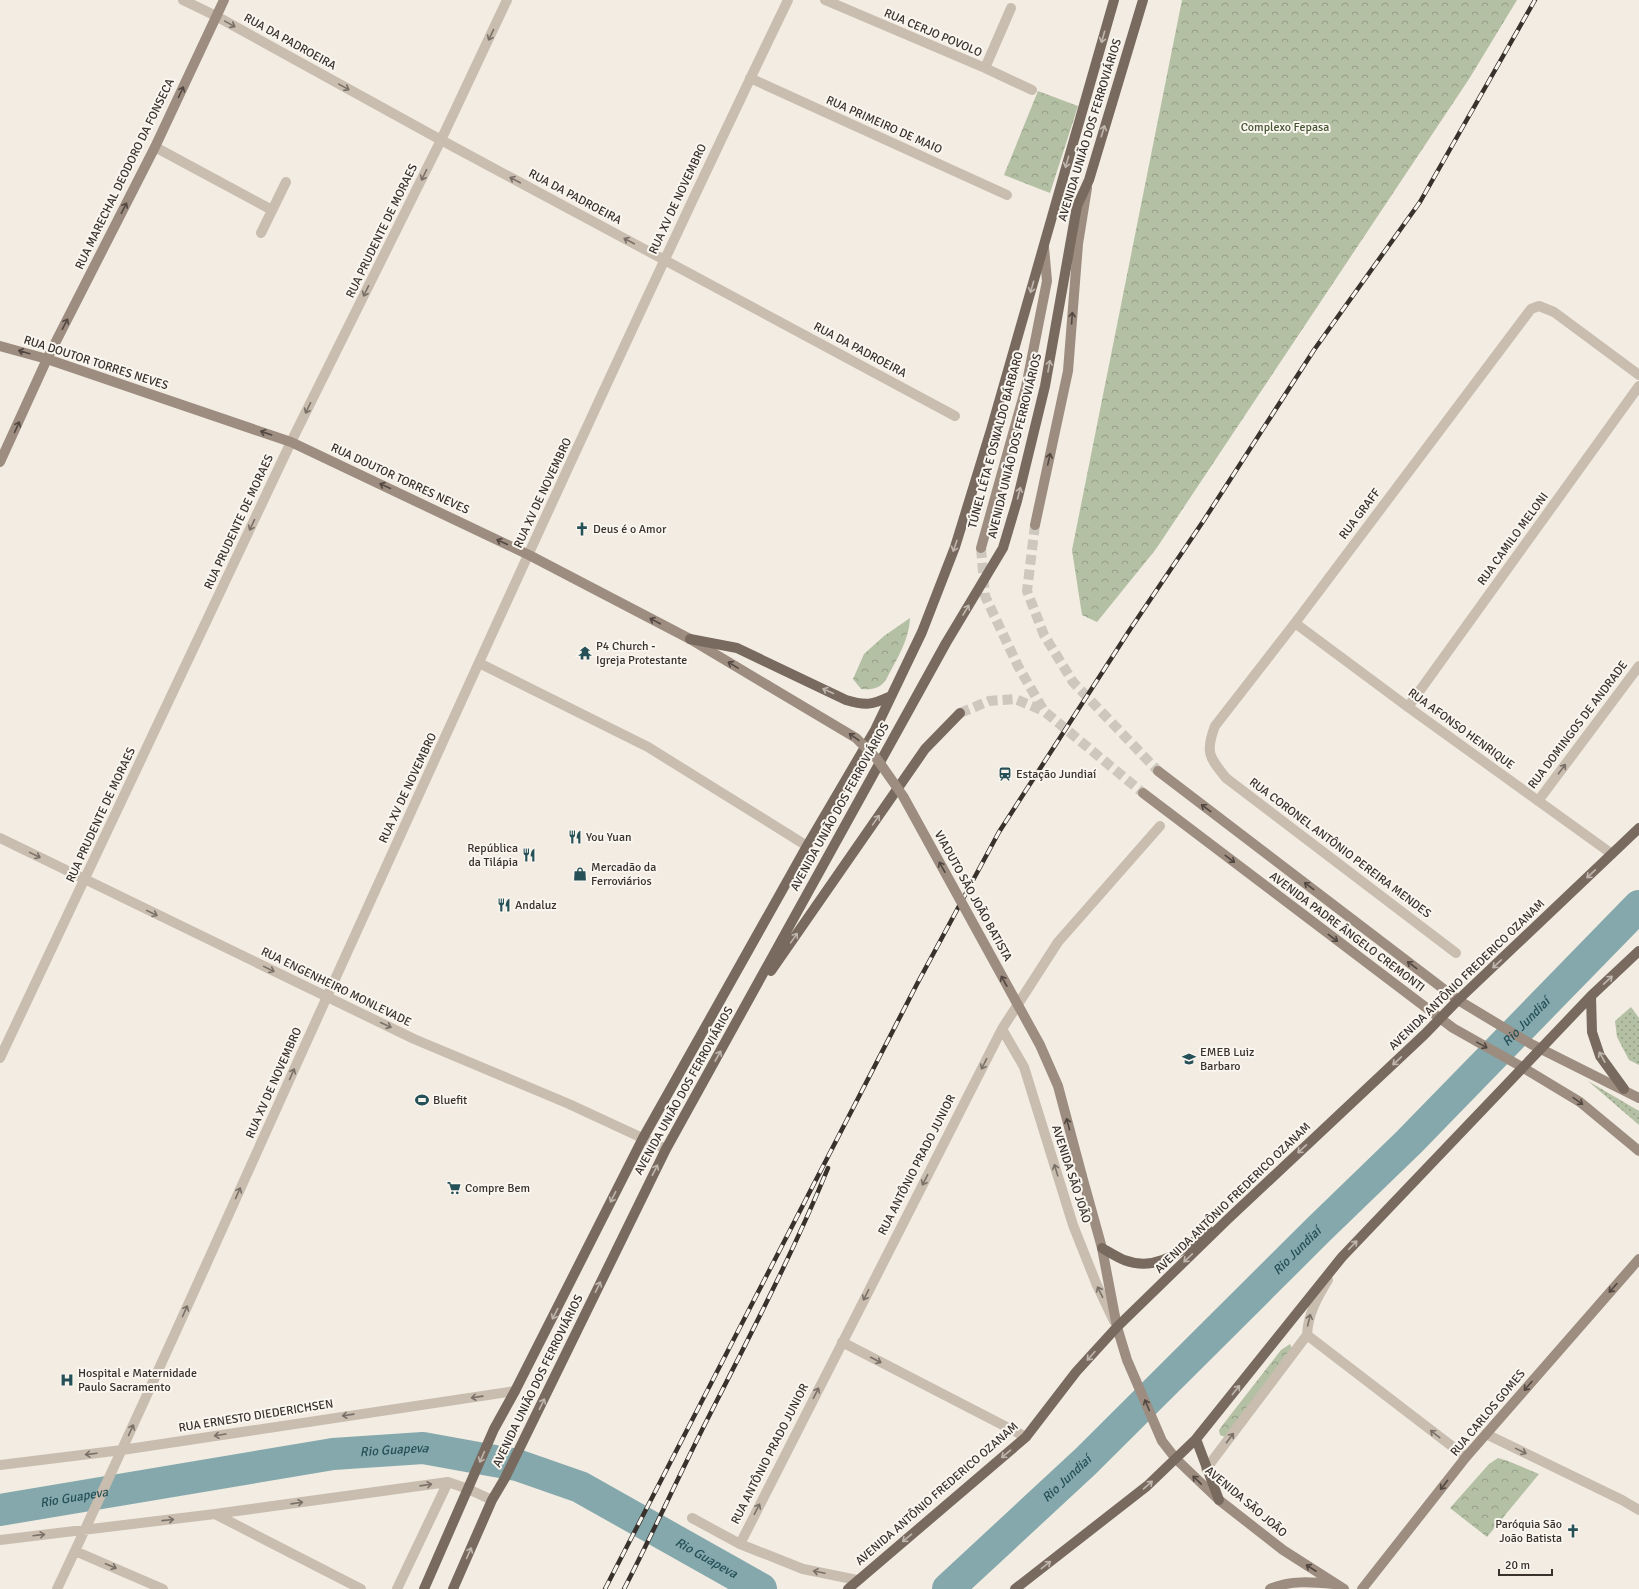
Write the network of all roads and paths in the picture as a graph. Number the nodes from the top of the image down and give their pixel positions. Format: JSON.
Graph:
{"nodes":[{"id":1,"x":183,"y":0,"type":"edge"},
{"id":2,"x":224,"y":0,"type":"edge"},
{"id":3,"x":508,"y":0,"type":"edge"},
{"id":4,"x":788,"y":0,"type":"edge"},
{"id":5,"x":824,"y":0,"type":"edge"},
{"id":6,"x":1114,"y":0,"type":"edge"},
{"id":7,"x":1143,"y":0,"type":"edge"},
{"id":8,"x":1011,"y":8,"type":"dead end"},
{"id":9,"x":216,"y":16,"type":"junction"},
{"id":10,"x":984,"y":68,"type":"junction"},
{"id":11,"x":750,"y":78,"type":"junction"},
{"id":12,"x":1032,"y":90,"type":"dead end"},
{"id":13,"x":441,"y":140,"type":"junction"},
{"id":14,"x":155,"y":147,"type":"junction"},
{"id":15,"x":1089,"y":180,"type":"junction"},
{"id":16,"x":286,"y":182,"type":"dead end"},
{"id":17,"x":1007,"y":195,"type":"dead end"},
{"id":18,"x":272,"y":210,"type":"junction"},
{"id":19,"x":261,"y":233,"type":"dead end"},
{"id":20,"x":1044,"y":245,"type":"junction"},
{"id":21,"x":664,"y":260,"type":"junction"},
{"id":22,"x":0,"y":346,"type":"edge"},
{"id":23,"x":47,"y":359,"type":"junction"},
{"id":24,"x":1639,"y":375,"type":"edge"},
{"id":25,"x":1639,"y":386,"type":"edge"},
{"id":26,"x":955,"y":416,"type":"dead end"},
{"id":27,"x":291,"y":442,"type":"junction"},
{"id":28,"x":0,"y":462,"type":"edge"},
{"id":29,"x":1035,"y":525,"type":"tunnel mouth"},
{"id":30,"x":981,"y":548,"type":"tunnel mouth"},
{"id":31,"x":529,"y":555,"type":"junction"},
{"id":32,"x":1295,"y":623,"type":"junction"},
{"id":33,"x":690,"y":639,"type":"junction"},
{"id":34,"x":479,"y":663,"type":"junction"},
{"id":35,"x":1639,"y":666,"type":"edge"},
{"id":36,"x":767,"y":685,"type":"joint"},
{"id":37,"x":891,"y":696,"type":"junction"},
{"id":38,"x":1408,"y":708,"type":"junction"},
{"id":39,"x":960,"y":713,"type":"tunnel mouth"},
{"id":40,"x":1212,"y":760,"type":"joint"},
{"id":41,"x":1158,"y":771,"type":"tunnel mouth"},
{"id":42,"x":1143,"y":794,"type":"tunnel mouth"},
{"id":43,"x":1538,"y":801,"type":"junction"},
{"id":44,"x":1160,"y":826,"type":"dead end"},
{"id":45,"x":1639,"y":828,"type":"edge"},
{"id":46,"x":0,"y":838,"type":"edge"},
{"id":47,"x":807,"y":846,"type":"junction"},
{"id":48,"x":1612,"y":854,"type":"junction"},
{"id":49,"x":85,"y":880,"type":"junction"},
{"id":50,"x":1639,"y":951,"type":"edge"},
{"id":51,"x":1456,"y":953,"type":"dead end"},
{"id":52,"x":1591,"y":996,"type":"junction"},
{"id":53,"x":327,"y":997,"type":"junction"},
{"id":54,"x":1458,"y":1000,"type":"junction"},
{"id":55,"x":740,"y":1016,"type":"junction"},
{"id":56,"x":1440,"y":1018,"type":"junction"},
{"id":57,"x":1002,"y":1029,"type":"junction"},
{"id":58,"x":1540,"y":1048,"type":"junction"},
{"id":59,"x":0,"y":1058,"type":"edge"},
{"id":60,"x":1522,"y":1067,"type":"junction"},
{"id":61,"x":1624,"y":1089,"type":"junction"},
{"id":62,"x":1639,"y":1098,"type":"edge"},
{"id":63,"x":643,"y":1138,"type":"junction"},
{"id":64,"x":666,"y":1149,"type":"junction"},
{"id":65,"x":1639,"y":1151,"type":"edge"},
{"id":66,"x":1082,"y":1176,"type":"joint"},
{"id":67,"x":1228,"y":1219,"type":"junction"},
{"id":68,"x":1102,"y":1248,"type":"junction"},
{"id":69,"x":1342,"y":1257,"type":"junction"},
{"id":70,"x":1639,"y":1259,"type":"edge"},
{"id":71,"x":1117,"y":1327,"type":"junction"},
{"id":72,"x":1307,"y":1335,"type":"junction"},
{"id":73,"x":842,"y":1342,"type":"junction"},
{"id":74,"x":516,"y":1391,"type":"junction"},
{"id":75,"x":1486,"y":1434,"type":"junction"},
{"id":76,"x":1026,"y":1437,"type":"junction"},
{"id":77,"x":1196,"y":1439,"type":"junction"},
{"id":78,"x":122,"y":1450,"type":"junction"},
{"id":79,"x":1466,"y":1457,"type":"junction"},
{"id":80,"x":1176,"y":1459,"type":"junction"},
{"id":81,"x":0,"y":1466,"type":"edge"},
{"id":82,"x":1206,"y":1469,"type":"junction"},
{"id":83,"x":448,"y":1482,"type":"junction"},
{"id":84,"x":469,"y":1487,"type":"junction"},
{"id":85,"x":492,"y":1500,"type":"junction"},
{"id":86,"x":1219,"y":1500,"type":"junction"},
{"id":87,"x":1639,"y":1510,"type":"edge"},
{"id":88,"x":215,"y":1514,"type":"junction"},
{"id":89,"x":692,"y":1518,"type":"dead end"},
{"id":90,"x":85,"y":1529,"type":"junction"},
{"id":91,"x":0,"y":1540,"type":"edge"},
{"id":92,"x":740,"y":1544,"type":"junction"},
{"id":93,"x":75,"y":1551,"type":"junction"},
{"id":94,"x":857,"y":1580,"type":"junction"},
{"id":95,"x":1340,"y":1586,"type":"edge"},
{"id":96,"x":57,"y":1589,"type":"edge"},
{"id":97,"x":163,"y":1589,"type":"edge"},
{"id":98,"x":361,"y":1589,"type":"edge"},
{"id":99,"x":397,"y":1589,"type":"edge"},
{"id":100,"x":424,"y":1589,"type":"edge"},
{"id":101,"x":453,"y":1589,"type":"edge"},
{"id":102,"x":848,"y":1589,"type":"edge"},
{"id":103,"x":1015,"y":1589,"type":"edge"},
{"id":104,"x":1270,"y":1589,"type":"edge"},
{"id":105,"x":1362,"y":1589,"type":"edge"}],
"edges":[{"from":1,"to":9,"type":"street","name":"RUA DA PADROEIRA"},
{"from":2,"to":9,"type":"main road","name":"RUA MARECHAL DEODORO DA FONSECA"},
{"from":3,"to":13,"type":"street","name":"RUA PRUDENTE DE MORAES","one_way":true},
{"from":4,"to":11,"type":"street","name":"RUA XV DE NOVEMBRO"},
{"from":5,"to":10,"type":"street","name":"RUA CERJO POVOLO"},
{"from":6,"to":20,"type":"main road","name":"AVENIDA UNIÃO DOS FERROVIÁRIOS","one_way":true},
{"from":15,"to":7,"type":"main road","name":"AVENIDA UNIÃO DOS FERROVIÁRIOS","one_way":true},
{"from":8,"to":10,"type":"street"},
{"from":9,"to":13,"type":"street","name":"RUA DA PADROEIRA","one_way":true},
{"from":14,"to":9,"type":"main road","name":"RUA MARECHAL DEODORO DA FONSECA","one_way":true},
{"from":10,"to":12,"type":"street","name":"RUA CERJO POVOLO"},
{"from":11,"to":17,"type":"street","name":"RUA PRIMEIRO DE MAIO"},
{"from":11,"to":21,"type":"street","name":"RUA XV DE NOVEMBRO"},
{"from":21,"to":13,"type":"street","name":"RUA DA PADROEIRA","one_way":true},
{"from":13,"to":27,"type":"street","name":"RUA PRUDENTE DE MORAES","one_way":true},
{"from":14,"to":18,"type":"street"},
{"from":23,"to":14,"type":"main road","name":"RUA MARECHAL DEODORO DA FONSECA","one_way":true},
{"from":29,"to":15,"type":"main road","one_way":true},
{"from":55,"to":15,"type":"main road","name":"AVENIDA UNIÃO DOS FERROVIÁRIOS","one_way":true},
{"from":16,"to":18,"type":"street"},
{"from":18,"to":19,"type":"street"},
{"from":20,"to":30,"type":"main road","name":"TÚNEL LÉTA E OSWALDO BÁRBARO"},
{"from":20,"to":37,"type":"main road","name":"AVENIDA UNIÃO DOS FERROVIÁRIOS","one_way":true},
{"from":21,"to":26,"type":"street","name":"RUA DA PADROEIRA"},
{"from":21,"to":31,"type":"street","name":"RUA XV DE NOVEMBRO"},
{"from":23,"to":22,"type":"main road","name":"RUA DOUTOR TORRES NEVES","one_way":true},
{"from":27,"to":23,"type":"main road","name":"RUA DOUTOR TORRES NEVES","one_way":true},
{"from":28,"to":23,"type":"main road","name":"RUA MARECHAL DEODORO DA FONSECA","one_way":true},
{"from":24,"to":32,"type":"street","name":"RUA GRAFF"},
{"from":25,"to":38,"type":"street","name":"RUA CAMILO MELONI"},
{"from":31,"to":27,"type":"main road","name":"RUA DOUTOR TORRES NEVES","one_way":true},
{"from":27,"to":49,"type":"street","name":"RUA PRUDENTE DE MORAES","one_way":true},
{"from":33,"to":31,"type":"main road","name":"RUA DOUTOR TORRES NEVES","one_way":true},
{"from":31,"to":34,"type":"street","name":"RUA XV DE NOVEMBRO"},
{"from":32,"to":38,"type":"street","name":"RUA AFONSO HENRIQUE"},
{"from":32,"to":40,"type":"street","name":"RUA GRAFF"},
{"from":36,"to":33,"type":"main road","name":"RUA DOUTOR TORRES NEVES","one_way":true},
{"from":37,"to":33,"type":"main road","one_way":true},
{"from":34,"to":47,"type":"street"},
{"from":34,"to":53,"type":"street","name":"RUA XV DE NOVEMBRO"},
{"from":43,"to":35,"type":"street","name":"RUA DOMINGOS DE ANDRADE","one_way":true},
{"from":66,"to":36,"type":"main road","name":"VIADUTO SÃO JOÃO BATISTA","one_way":true,"bridge":true},
{"from":37,"to":47,"type":"main road","name":"AVENIDA UNIÃO DOS FERROVIÁRIOS"},
{"from":38,"to":43,"type":"street","name":"RUA AFONSO HENRIQUE"},
{"from":55,"to":39,"type":"main road","one_way":true},
{"from":40,"to":51,"type":"street","name":"RUA CORONEL ANTÔNIO PEREIRA MENDES"},
{"from":54,"to":41,"type":"main road","name":"AVENIDA PADRE ÂNGELO CREMONTI","one_way":true},
{"from":42,"to":56,"type":"main road","name":"AVENIDA PADRE ÂNGELO CREMONTI","one_way":true},
{"from":43,"to":48,"type":"street","name":"RUA AFONSO HENRIQUE"},
{"from":44,"to":57,"type":"street","name":"RUA ANTÔNIO PRADO JUNIOR"},
{"from":45,"to":48,"type":"main road","name":"AVENIDA ANTÔNIO FREDERICO OZANAM"},
{"from":46,"to":49,"type":"street","name":"RUA ENGENHEIRO MONLEVADE","one_way":true},
{"from":47,"to":63,"type":"main road","name":"AVENIDA UNIÃO DOS FERROVIÁRIOS"},
{"from":48,"to":54,"type":"main road","name":"AVENIDA ANTÔNIO FREDERICO OZANAM","one_way":true},
{"from":49,"to":53,"type":"street","name":"RUA ENGENHEIRO MONLEVADE","one_way":true},
{"from":49,"to":59,"type":"street","name":"RUA PRUDENTE DE MORAES"},
{"from":52,"to":50,"type":"main road","one_way":true},
{"from":52,"to":58,"type":"main road"},
{"from":61,"to":52,"type":"main road","one_way":true},
{"from":53,"to":63,"type":"street","name":"RUA ENGENHEIRO MONLEVADE","one_way":true},
{"from":78,"to":53,"type":"street","name":"RUA XV DE NOVEMBRO","one_way":true},
{"from":54,"to":56,"type":"main road","name":"AVENIDA ANTÔNIO FREDERICO OZANAM"},
{"from":54,"to":58,"type":"main road","name":"AVENIDA PADRE ÂNGELO CREMONTI"},
{"from":64,"to":55,"type":"main road","name":"AVENIDA UNIÃO DOS FERROVIÁRIOS","one_way":true},
{"from":56,"to":60,"type":"main road","name":"AVENIDA PADRE ÂNGELO CREMONTI","one_way":true},
{"from":56,"to":67,"type":"main road","name":"AVENIDA ANTÔNIO FREDERICO OZANAM","one_way":true},
{"from":71,"to":57,"type":"street","name":"AVENIDA SÃO JOÃO","one_way":true},
{"from":57,"to":73,"type":"street","name":"RUA ANTÔNIO PRADO JUNIOR","one_way":true},
{"from":58,"to":60,"type":"main road"},
{"from":58,"to":61,"type":"main road","name":"AVENIDA PADRE ÂNGELO CREMONTI"},
{"from":60,"to":65,"type":"main road","name":"AVENIDA PADRE ÂNGELO CREMONTI","one_way":true},
{"from":69,"to":60,"type":"main road","one_way":true},
{"from":61,"to":62,"type":"main road","name":"AVENIDA PADRE ÂNGELO CREMONTI"},
{"from":63,"to":64,"type":"street","name":"RUA ENGENHEIRO MONLEVADE"},
{"from":63,"to":74,"type":"main road","name":"AVENIDA UNIÃO DOS FERROVIÁRIOS","one_way":true},
{"from":85,"to":64,"type":"main road","name":"AVENIDA UNIÃO DOS FERROVIÁRIOS","one_way":true},
{"from":66,"to":68,"type":"main road","name":"AVENIDA SÃO JOÃO"},
{"from":67,"to":68,"type":"main road"},
{"from":67,"to":71,"type":"main road","name":"AVENIDA ANTÔNIO FREDERICO OZANAM","one_way":true},
{"from":68,"to":71,"type":"main road","name":"AVENIDA SÃO JOÃO"},
{"from":72,"to":69,"type":"street","one_way":true},
{"from":77,"to":69,"type":"main road","one_way":true},
{"from":70,"to":75,"type":"main road","name":"RUA CARLOS GOMES","one_way":true},
{"from":71,"to":76,"type":"main road","name":"AVENIDA ANTÔNIO FREDERICO OZANAM","one_way":true},
{"from":80,"to":71,"type":"main road","name":"AVENIDA SÃO JOÃO","one_way":true},
{"from":79,"to":72,"type":"street","one_way":true},
{"from":82,"to":72,"type":"street","one_way":true},
{"from":73,"to":76,"type":"street","one_way":true},
{"from":92,"to":73,"type":"street","name":"RUA ANTÔNIO PRADO JUNIOR","one_way":true},
{"from":74,"to":78,"type":"street","name":"RUA ERNESTO DIEDERICHSEN","one_way":true},
{"from":74,"to":84,"type":"main road","name":"AVENIDA UNIÃO DOS FERROVIÁRIOS","one_way":true},
{"from":75,"to":79,"type":"main road","name":"RUA CARLOS GOMES"},
{"from":75,"to":87,"type":"street","one_way":true},
{"from":76,"to":94,"type":"main road","name":"AVENIDA ANTÔNIO FREDERICO OZANAM","one_way":true},
{"from":77,"to":80,"type":"main road"},
{"from":77,"to":82,"type":"main road"},
{"from":78,"to":81,"type":"street","name":"RUA ERNESTO DIEDERICHSEN","one_way":true},
{"from":78,"to":90,"type":"street","name":"RUA XV DE NOVEMBRO"},
{"from":79,"to":105,"type":"main road","name":"RUA CARLOS GOMES","one_way":true},
{"from":86,"to":80,"type":"main road","name":"AVENIDA SÃO JOÃO","one_way":true},
{"from":103,"to":80,"type":"main road","one_way":true},
{"from":82,"to":86,"type":"main road"},
{"from":83,"to":84,"type":"street"},
{"from":88,"to":83,"type":"street","one_way":true},
{"from":83,"to":99,"type":"street"},
{"from":84,"to":85,"type":"street"},
{"from":84,"to":100,"type":"main road","name":"AVENIDA UNIÃO DOS FERROVIÁRIOS"},
{"from":101,"to":85,"type":"main road","name":"AVENIDA UNIÃO DOS FERROVIÁRIOS","one_way":true},
{"from":95,"to":86,"type":"main road","name":"AVENIDA SÃO JOÃO","one_way":true},
{"from":90,"to":88,"type":"street","one_way":true},
{"from":88,"to":98,"type":"street"},
{"from":89,"to":92,"type":"street"},
{"from":91,"to":90,"type":"street","one_way":true},
{"from":90,"to":93,"type":"street","name":"RUA XV DE NOVEMBRO"},
{"from":94,"to":92,"type":"street","one_way":true},
{"from":93,"to":96,"type":"street","name":"RUA XV DE NOVEMBRO"},
{"from":93,"to":97,"type":"street","one_way":true},
{"from":94,"to":102,"type":"main road","name":"AVENIDA ANTÔNIO FREDERICO OZANAM"},
{"from":95,"to":104,"type":"main road"}]}
